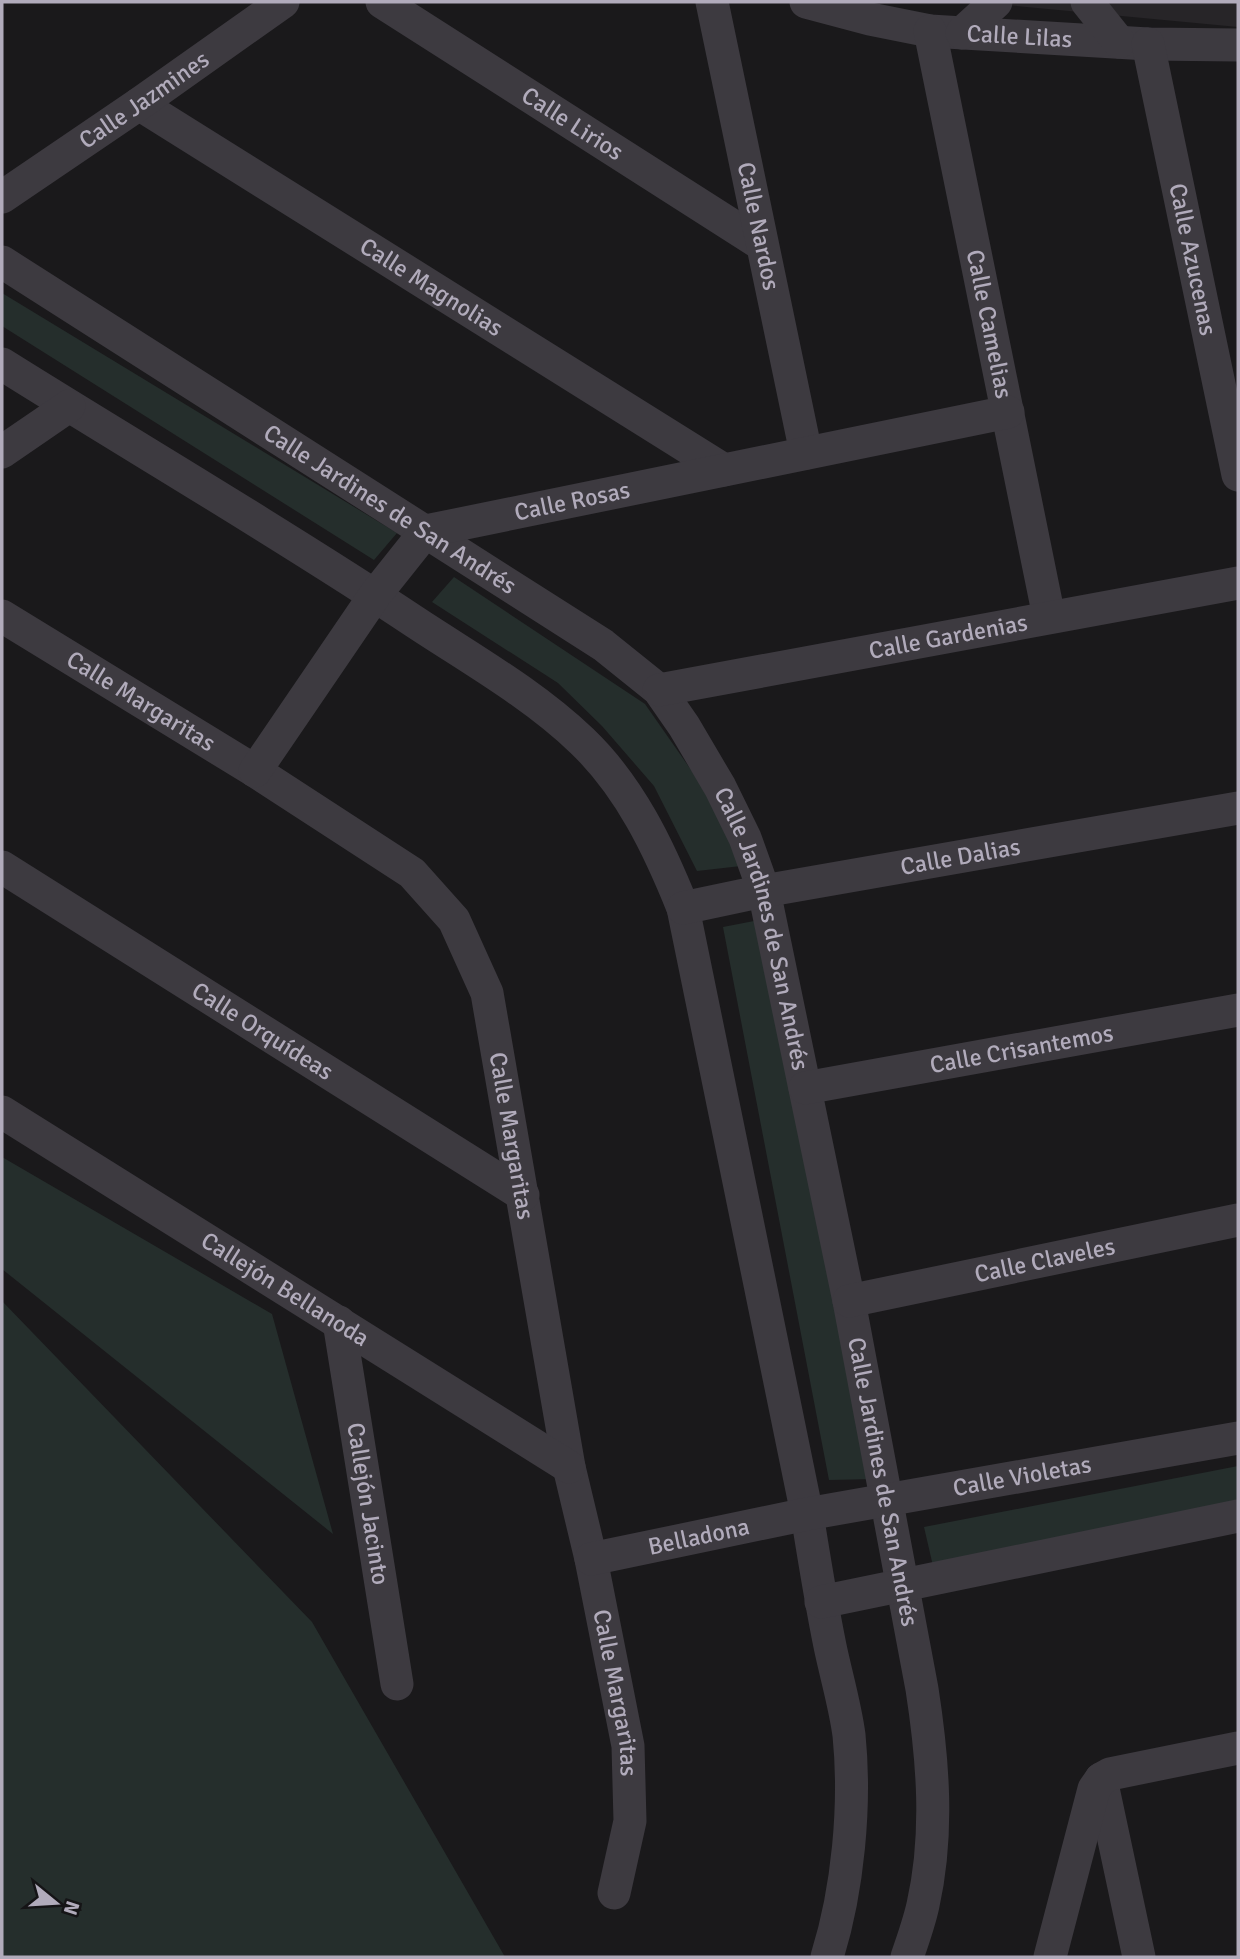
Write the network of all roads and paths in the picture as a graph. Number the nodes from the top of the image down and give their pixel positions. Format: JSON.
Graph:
{"nodes":[{"id":1,"x":283,"y":2,"type":"edge"},
{"id":2,"x":382,"y":2,"type":"edge"},
{"id":3,"x":712,"y":2,"type":"edge"},
{"id":4,"x":806,"y":2,"type":"edge"},
{"id":5,"x":996,"y":2,"type":"edge"},
{"id":6,"x":1087,"y":2,"type":"edge"},
{"id":7,"x":930,"y":31,"type":"junction"},
{"id":8,"x":962,"y":33,"type":"junction"},
{"id":9,"x":1134,"y":43,"type":"junction"},
{"id":10,"x":1238,"y":45,"type":"edge"},
{"id":11,"x":139,"y":104,"type":"junction"},
{"id":12,"x":2,"y":197,"type":"edge"},
{"id":13,"x":761,"y":244,"type":"junction"},
{"id":14,"x":2,"y":262,"type":"edge"},
{"id":15,"x":2,"y":364,"type":"edge"},
{"id":16,"x":69,"y":406,"type":"junction"},
{"id":17,"x":1008,"y":412,"type":"junction"},
{"id":18,"x":2,"y":452,"type":"edge"},
{"id":19,"x":806,"y":453,"type":"junction"},
{"id":20,"x":724,"y":470,"type":"junction"},
{"id":21,"x":1238,"y":475,"type":"edge"},
{"id":22,"x":426,"y":531,"type":"junction"},
{"id":23,"x":1238,"y":583,"type":"edge"},
{"id":24,"x":375,"y":595,"type":"junction"},
{"id":25,"x":2,"y":616,"type":"edge"},
{"id":26,"x":1049,"y":617,"type":"junction"},
{"id":27,"x":659,"y":690,"type":"junction"},
{"id":28,"x":255,"y":771,"type":"junction"},
{"id":29,"x":1238,"y":808,"type":"edge"},
{"id":30,"x":5,"y":876,"type":"edge"},
{"id":31,"x":764,"y":891,"type":"junction"},
{"id":32,"x":683,"y":908,"type":"junction"},
{"id":33,"x":1238,"y":1010,"type":"edge"},
{"id":34,"x":805,"y":1088,"type":"junction"},
{"id":35,"x":2,"y":1112,"type":"edge"},
{"id":36,"x":523,"y":1195,"type":"junction"},
{"id":37,"x":1238,"y":1220,"type":"edge"},
{"id":38,"x":849,"y":1301,"type":"junction"},
{"id":39,"x":340,"y":1322,"type":"junction"},
{"id":40,"x":1238,"y":1438,"type":"edge"},
{"id":41,"x":569,"y":1467,"type":"junction"},
{"id":42,"x":886,"y":1500,"type":"junction"},
{"id":43,"x":807,"y":1514,"type":"junction"},
{"id":44,"x":1238,"y":1516,"type":"edge"},
{"id":45,"x":591,"y":1559,"type":"junction"},
{"id":46,"x":901,"y":1584,"type":"junction"},
{"id":47,"x":821,"y":1602,"type":"junction"},
{"id":48,"x":397,"y":1684,"type":"dead end"},
{"id":49,"x":1238,"y":1748,"type":"edge"},
{"id":50,"x":1101,"y":1779,"type":"junction"},
{"id":51,"x":614,"y":1894,"type":"dead end"},
{"id":52,"x":827,"y":1957,"type":"edge"},
{"id":53,"x":907,"y":1957,"type":"edge"},
{"id":54,"x":1050,"y":1957,"type":"edge"},
{"id":55,"x":1139,"y":1957,"type":"edge"}],
"edges":[{"from":1,"to":11,"type":"street","name":"Calle Jazmines"},
{"from":2,"to":13,"type":"street","name":"Calle Lirios"},
{"from":3,"to":13,"type":"street","name":"Calle Nardos"},
{"from":4,"to":7,"type":"street","name":"Calle Lilas"},
{"from":5,"to":8,"type":"street"},
{"from":6,"to":9,"type":"street"},
{"from":7,"to":8,"type":"street","name":"Calle Lilas"},
{"from":7,"to":17,"type":"street","name":"Calle Camelias"},
{"from":8,"to":9,"type":"street","name":"Calle Lilas"},
{"from":9,"to":10,"type":"street","name":"Calle Lilas"},
{"from":9,"to":21,"type":"street","name":"Calle Azucenas"},
{"from":11,"to":12,"type":"street","name":"Calle Jazmines"},
{"from":11,"to":20,"type":"street","name":"Calle Magnolias"},
{"from":13,"to":19,"type":"street","name":"Calle Nardos"},
{"from":14,"to":22,"type":"street","name":"Calle Jardines de San Andrés"},
{"from":15,"to":16,"type":"street"},
{"from":16,"to":18,"type":"street"},
{"from":16,"to":24,"type":"street"},
{"from":17,"to":19,"type":"street","name":"Calle Rosas"},
{"from":17,"to":26,"type":"street","name":"Calle Camelias"},
{"from":19,"to":20,"type":"street","name":"Calle Rosas"},
{"from":20,"to":22,"type":"street","name":"Calle Rosas"},
{"from":22,"to":24,"type":"street"},
{"from":22,"to":27,"type":"street","name":"Calle Jardines de San Andrés"},
{"from":23,"to":26,"type":"street","name":"Calle Gardenias"},
{"from":24,"to":28,"type":"street"},
{"from":24,"to":32,"type":"street"},
{"from":25,"to":28,"type":"street","name":"Calle Margaritas"},
{"from":26,"to":27,"type":"street","name":"Calle Gardenias"},
{"from":27,"to":31,"type":"street","name":"Calle Jardines de San Andrés"},
{"from":28,"to":36,"type":"street","name":"Calle Margaritas"},
{"from":29,"to":31,"type":"street","name":"Calle Dalias"},
{"from":30,"to":36,"type":"street","name":"Calle Orquídeas"},
{"from":31,"to":32,"type":"street","name":"Calle Dalias"},
{"from":31,"to":34,"type":"street","name":"Calle Jardines de San Andrés"},
{"from":32,"to":43,"type":"street"},
{"from":33,"to":34,"type":"street","name":"Calle Crisantemos"},
{"from":34,"to":38,"type":"street","name":"Calle Jardines de San Andrés"},
{"from":35,"to":39,"type":"street","name":"Callejón Bellanoda"},
{"from":36,"to":41,"type":"street","name":"Calle Margaritas"},
{"from":37,"to":38,"type":"street","name":"Calle Claveles"},
{"from":38,"to":42,"type":"street","name":"Calle Jardines de San Andrés"},
{"from":39,"to":41,"type":"street","name":"Callejón Bellanoda"},
{"from":39,"to":48,"type":"street","name":"Callejón Jacinto"},
{"from":40,"to":42,"type":"street","name":"Calle Violetas"},
{"from":41,"to":45,"type":"street","name":"Calle Margaritas"},
{"from":42,"to":43,"type":"street","name":"Calle Violetas"},
{"from":42,"to":46,"type":"street","name":"Calle Jardines de San Andrés"},
{"from":43,"to":45,"type":"street","name":"Belladona"},
{"from":43,"to":47,"type":"street"},
{"from":44,"to":46,"type":"street"},
{"from":45,"to":51,"type":"street","name":"Calle Margaritas"},
{"from":46,"to":47,"type":"street"},
{"from":46,"to":53,"type":"street","name":"Calle Jardines de San Andrés"},
{"from":47,"to":52,"type":"street"},
{"from":49,"to":50,"type":"street"},
{"from":50,"to":54,"type":"street"},
{"from":50,"to":55,"type":"street"}]}
